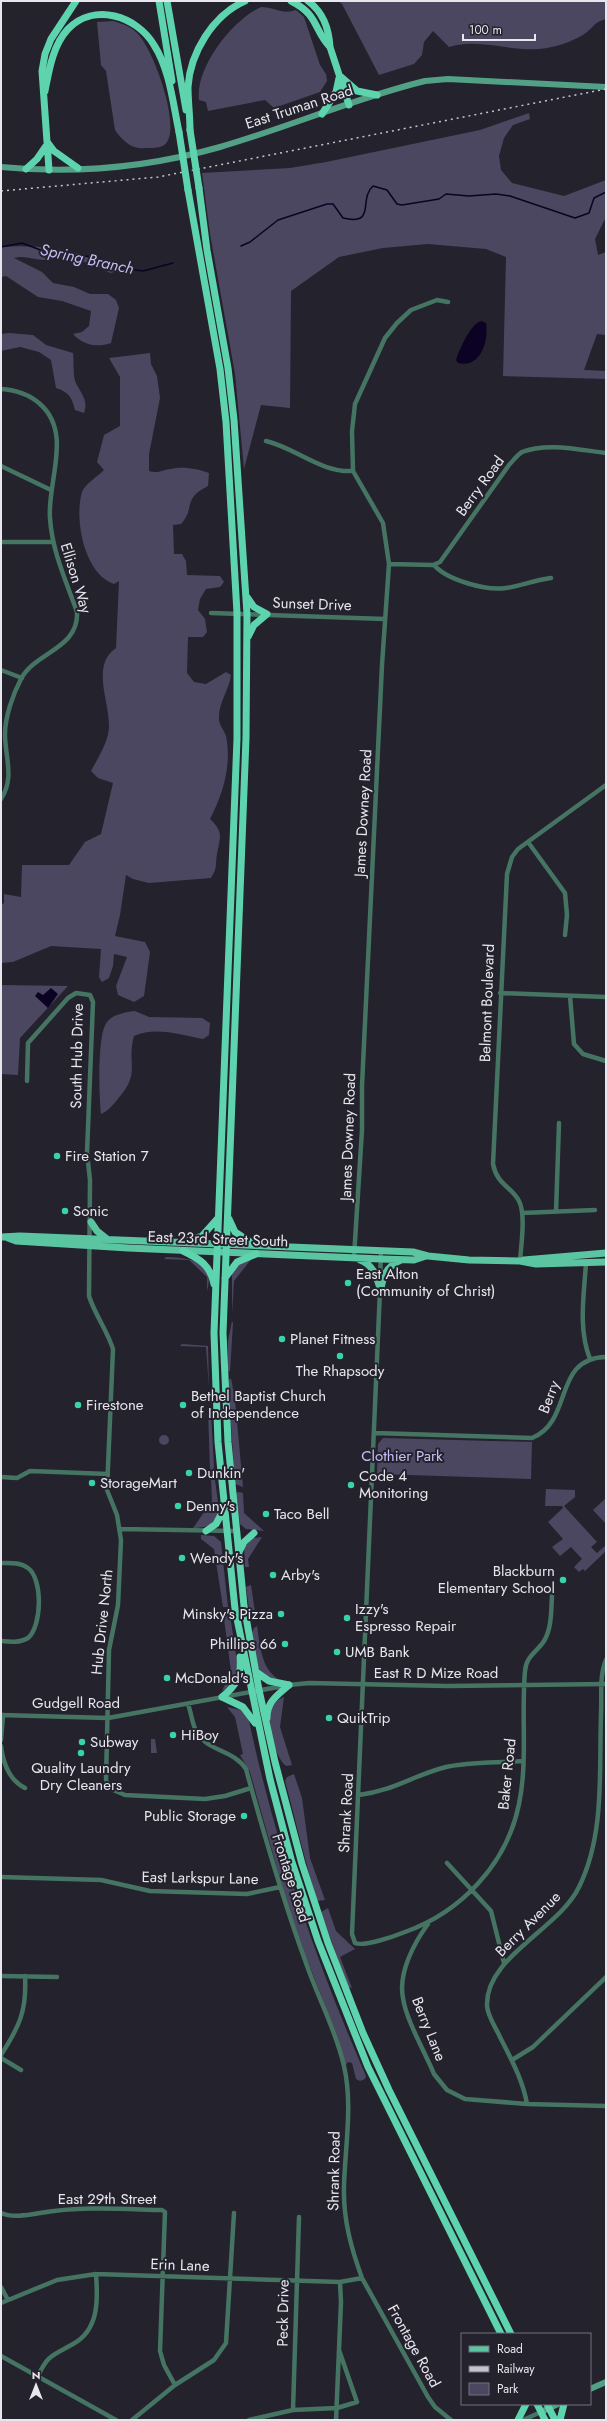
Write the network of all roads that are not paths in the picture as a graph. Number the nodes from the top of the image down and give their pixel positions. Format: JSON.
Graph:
{"nodes":[{"id":1,"x":76,"y":1,"type":"edge"},
{"id":2,"x":159,"y":1,"type":"edge"},
{"id":3,"x":167,"y":1,"type":"edge"},
{"id":4,"x":245,"y":1,"type":"edge"},
{"id":5,"x":291,"y":1,"type":"edge"},
{"id":6,"x":308,"y":1,"type":"edge"},
{"id":7,"x":330,"y":47,"type":"junction"},
{"id":8,"x":339,"y":76,"type":"junction"},
{"id":9,"x":606,"y":87,"type":"edge"},
{"id":10,"x":45,"y":91,"type":"junction"},
{"id":11,"x":377,"y":96,"type":"junction"},
{"id":12,"x":349,"y":105,"type":"junction"},
{"id":13,"x":322,"y":114,"type":"junction"},
{"id":14,"x":190,"y":130,"type":"junction"},
{"id":15,"x":179,"y":132,"type":"junction"},
{"id":16,"x":48,"y":143,"type":"junction"},
{"id":17,"x":1,"y":167,"type":"edge"},
{"id":18,"x":78,"y":168,"type":"junction"},
{"id":19,"x":26,"y":169,"type":"junction"},
{"id":20,"x":49,"y":170,"type":"junction"},
{"id":21,"x":448,"y":302,"type":"dead end"},
{"id":22,"x":1,"y":389,"type":"edge"},
{"id":23,"x":266,"y":442,"type":"dead end"},
{"id":24,"x":606,"y":453,"type":"edge"},
{"id":25,"x":1,"y":466,"type":"edge"},
{"id":26,"x":353,"y":471,"type":"junction"},
{"id":27,"x":51,"y":490,"type":"junction"},
{"id":28,"x":1,"y":542,"type":"edge"},
{"id":29,"x":53,"y":542,"type":"junction"},
{"id":30,"x":389,"y":564,"type":"junction"},
{"id":31,"x":434,"y":564,"type":"junction"},
{"id":32,"x":551,"y":578,"type":"dead end"},
{"id":33,"x":246,"y":595,"type":"junction"},
{"id":34,"x":211,"y":613,"type":"dead end"},
{"id":35,"x":237,"y":613,"type":"junction"},
{"id":36,"x":247,"y":614,"type":"junction"},
{"id":37,"x":267,"y":614,"type":"junction"},
{"id":38,"x":385,"y":619,"type":"junction"},
{"id":39,"x":247,"y":639,"type":"junction"},
{"id":40,"x":1,"y":670,"type":"edge"},
{"id":41,"x":22,"y":678,"type":"junction"},
{"id":42,"x":606,"y":785,"type":"edge"},
{"id":43,"x":1,"y":799,"type":"edge"},
{"id":44,"x":528,"y":842,"type":"junction"},
{"id":45,"x":565,"y":935,"type":"dead end"},
{"id":46,"x":500,"y":993,"type":"junction"},
{"id":47,"x":570,"y":996,"type":"junction"},
{"id":48,"x":606,"y":997,"type":"edge"},
{"id":49,"x":606,"y":1061,"type":"edge"},
{"id":50,"x":26,"y":1081,"type":"dead end"},
{"id":51,"x":559,"y":1123,"type":"dead end"},
{"id":52,"x":595,"y":1210,"type":"dead end"},
{"id":53,"x":556,"y":1212,"type":"junction"},
{"id":54,"x":522,"y":1213,"type":"junction"},
{"id":55,"x":227,"y":1215,"type":"junction"},
{"id":56,"x":218,"y":1218,"type":"junction"},
{"id":57,"x":90,"y":1222,"type":"junction"},
{"id":58,"x":4,"y":1237,"type":"edge"},
{"id":59,"x":108,"y":1239,"type":"junction"},
{"id":60,"x":91,"y":1242,"type":"junction"},
{"id":61,"x":184,"y":1242,"type":"junction"},
{"id":62,"x":217,"y":1244,"type":"junction"},
{"id":63,"x":226,"y":1244,"type":"junction"},
{"id":64,"x":253,"y":1244,"type":"junction"},
{"id":65,"x":354,"y":1249,"type":"junction"},
{"id":66,"x":183,"y":1251,"type":"junction"},
{"id":67,"x":381,"y":1251,"type":"junction"},
{"id":68,"x":218,"y":1252,"type":"junction"},
{"id":69,"x":226,"y":1252,"type":"junction"},
{"id":70,"x":606,"y":1253,"type":"edge"},
{"id":71,"x":256,"y":1254,"type":"junction"},
{"id":72,"x":428,"y":1256,"type":"junction"},
{"id":73,"x":354,"y":1257,"type":"junction"},
{"id":74,"x":381,"y":1259,"type":"junction"},
{"id":75,"x":403,"y":1259,"type":"junction"},
{"id":76,"x":520,"y":1261,"type":"junction"},
{"id":77,"x":606,"y":1262,"type":"edge"},
{"id":78,"x":586,"y":1263,"type":"junction"},
{"id":79,"x":225,"y":1278,"type":"junction"},
{"id":80,"x":216,"y":1291,"type":"junction"},
{"id":81,"x":380,"y":1291,"type":"junction"},
{"id":82,"x":606,"y":1357,"type":"edge"},
{"id":83,"x":590,"y":1359,"type":"junction"},
{"id":84,"x":375,"y":1433,"type":"junction"},
{"id":85,"x":108,"y":1474,"type":"junction"},
{"id":86,"x":1,"y":1477,"type":"edge"},
{"id":87,"x":224,"y":1508,"type":"junction"},
{"id":88,"x":120,"y":1529,"type":"junction"},
{"id":89,"x":206,"y":1530,"type":"junction"},
{"id":90,"x":226,"y":1531,"type":"junction"},
{"id":91,"x":236,"y":1531,"type":"junction"},
{"id":92,"x":254,"y":1533,"type":"dead end"},
{"id":93,"x":239,"y":1554,"type":"junction"},
{"id":94,"x":1,"y":1563,"type":"edge"},
{"id":95,"x":552,"y":1596,"type":"dead end"},
{"id":96,"x":239,"y":1631,"type":"junction"},
{"id":97,"x":1,"y":1641,"type":"edge"},
{"id":98,"x":606,"y":1660,"type":"edge"},
{"id":99,"x":256,"y":1672,"type":"junction"},
{"id":100,"x":364,"y":1684,"type":"junction"},
{"id":101,"x":604,"y":1684,"type":"edge"},
{"id":102,"x":289,"y":1685,"type":"junction"},
{"id":103,"x":525,"y":1685,"type":"junction"},
{"id":104,"x":259,"y":1690,"type":"junction"},
{"id":105,"x":251,"y":1692,"type":"junction"},
{"id":106,"x":222,"y":1697,"type":"junction"},
{"id":107,"x":188,"y":1704,"type":"junction"},
{"id":108,"x":2,"y":1715,"type":"edge"},
{"id":109,"x":108,"y":1718,"type":"junction"},
{"id":110,"x":268,"y":1730,"type":"junction"},
{"id":111,"x":260,"y":1733,"type":"junction"},
{"id":112,"x":1,"y":1740,"type":"edge"},
{"id":113,"x":1,"y":1746,"type":"edge"},
{"id":114,"x":522,"y":1761,"type":"junction"},
{"id":115,"x":25,"y":1788,"type":"dead end"},
{"id":116,"x":251,"y":1788,"type":"junction"},
{"id":117,"x":359,"y":1795,"type":"junction"},
{"id":118,"x":447,"y":1863,"type":"dead end"},
{"id":119,"x":1,"y":1877,"type":"edge"},
{"id":120,"x":280,"y":1887,"type":"junction"},
{"id":121,"x":473,"y":1890,"type":"junction"},
{"id":122,"x":429,"y":1923,"type":"junction"},
{"id":123,"x":355,"y":1943,"type":"joint"},
{"id":124,"x":504,"y":1963,"type":"junction"},
{"id":125,"x":1,"y":1976,"type":"edge"},
{"id":126,"x":25,"y":1976,"type":"junction"},
{"id":127,"x":57,"y":1977,"type":"dead end"},
{"id":128,"x":606,"y":1978,"type":"edge"},
{"id":129,"x":1,"y":2057,"type":"edge"},
{"id":130,"x":512,"y":2060,"type":"junction"},
{"id":131,"x":21,"y":2070,"type":"dead end"},
{"id":132,"x":346,"y":2081,"type":"joint"},
{"id":133,"x":527,"y":2104,"type":"junction"},
{"id":134,"x":606,"y":2106,"type":"edge"},
{"id":135,"x":1,"y":2213,"type":"edge"},
{"id":136,"x":234,"y":2213,"type":"dead end"},
{"id":137,"x":298,"y":2217,"type":"dead end"},
{"id":138,"x":96,"y":2274,"type":"junction"},
{"id":139,"x":164,"y":2276,"type":"junction"},
{"id":140,"x":229,"y":2278,"type":"junction"},
{"id":141,"x":362,"y":2278,"type":"junction"},
{"id":142,"x":296,"y":2281,"type":"junction"},
{"id":143,"x":340,"y":2282,"type":"junction"},
{"id":144,"x":1,"y":2287,"type":"edge"},
{"id":145,"x":8,"y":2300,"type":"junction"},
{"id":146,"x":1,"y":2303,"type":"edge"},
{"id":147,"x":501,"y":2333,"type":"edge"},
{"id":148,"x":511,"y":2333,"type":"edge"},
{"id":149,"x":339,"y":2350,"type":"junction"},
{"id":150,"x":1,"y":2356,"type":"edge"},
{"id":151,"x":38,"y":2376,"type":"junction"},
{"id":152,"x":606,"y":2382,"type":"edge"},
{"id":153,"x":175,"y":2385,"type":"junction"},
{"id":154,"x":591,"y":2389,"type":"edge"},
{"id":155,"x":526,"y":2405,"type":"edge"},
{"id":156,"x":538,"y":2405,"type":"edge"},
{"id":157,"x":564,"y":2405,"type":"edge"},
{"id":158,"x":548,"y":2406,"type":"edge"},
{"id":159,"x":337,"y":2408,"type":"junction"},
{"id":160,"x":293,"y":2410,"type":"junction"},
{"id":161,"x":541,"y":2412,"type":"junction"},
{"id":162,"x":116,"y":2420,"type":"edge"},
{"id":163,"x":132,"y":2420,"type":"edge"},
{"id":164,"x":249,"y":2420,"type":"edge"},
{"id":165,"x":336,"y":2420,"type":"edge"},
{"id":166,"x":452,"y":2420,"type":"edge"},
{"id":167,"x":518,"y":2420,"type":"edge"},
{"id":168,"x":523,"y":2420,"type":"edge"},
{"id":169,"x":545,"y":2420,"type":"edge"},
{"id":170,"x":555,"y":2420,"type":"edge"},
{"id":171,"x":560,"y":2420,"type":"edge"}],
"edges":[{"from":1,"to":10,"type":"highway"},
{"from":2,"to":15,"type":"highway"},
{"from":3,"to":14,"type":"highway"},
{"from":4,"to":14,"type":"highway"},
{"from":5,"to":7,"type":"highway"},
{"from":6,"to":7,"type":"highway"},
{"from":7,"to":8,"type":"highway"},
{"from":8,"to":11,"type":"highway"},
{"from":8,"to":12,"type":"highway"},
{"from":8,"to":13,"type":"highway"},
{"from":9,"to":11,"type":"main road","name":"East Truman Road"},
{"from":10,"to":15,"type":"highway"},
{"from":10,"to":16,"type":"highway"},
{"from":11,"to":12,"type":"main road","name":"East Truman Road"},
{"from":12,"to":13,"type":"main road","name":"East Truman Road"},
{"from":13,"to":18,"type":"main road","name":"East Truman Road"},
{"from":14,"to":33,"type":"highway","bridge":true},
{"from":15,"to":35,"type":"highway","bridge":true},
{"from":16,"to":18,"type":"highway"},
{"from":16,"to":19,"type":"highway"},
{"from":16,"to":20,"type":"highway"},
{"from":17,"to":19,"type":"main road","name":"East Truman Road"},
{"from":18,"to":20,"type":"main road","name":"East Truman Road"},
{"from":19,"to":20,"type":"main road","name":"East Truman Road"},
{"from":21,"to":26,"type":"street"},
{"from":22,"to":27,"type":"street","name":"Ellison Way"},
{"from":23,"to":26,"type":"street"},
{"from":24,"to":31,"type":"street","name":"Berry Road"},
{"from":25,"to":27,"type":"street"},
{"from":26,"to":30,"type":"street","name":"James Downey Road"},
{"from":27,"to":29,"type":"street","name":"Ellison Way"},
{"from":28,"to":29,"type":"street"},
{"from":29,"to":41,"type":"street","name":"Ellison Way"},
{"from":30,"to":31,"type":"street"},
{"from":30,"to":38,"type":"street","name":"James Downey Road"},
{"from":31,"to":32,"type":"street"},
{"from":33,"to":36,"type":"highway"},
{"from":33,"to":37,"type":"highway"},
{"from":34,"to":35,"type":"street","name":"Sunset Drive"},
{"from":35,"to":36,"type":"street","name":"Sunset Drive"},
{"from":35,"to":56,"type":"highway"},
{"from":36,"to":37,"type":"street","name":"Sunset Drive"},
{"from":36,"to":39,"type":"highway"},
{"from":37,"to":38,"type":"street","name":"Sunset Drive"},
{"from":37,"to":39,"type":"highway"},
{"from":38,"to":65,"type":"street","name":"James Downey Road"},
{"from":39,"to":55,"type":"highway"},
{"from":40,"to":41,"type":"street"},
{"from":41,"to":43,"type":"street","name":"Ellison Way"},
{"from":42,"to":44,"type":"street","name":"Belmont Boulevard"},
{"from":44,"to":45,"type":"street"},
{"from":44,"to":46,"type":"street","name":"Belmont Boulevard"},
{"from":46,"to":47,"type":"street"},
{"from":46,"to":54,"type":"street","name":"Belmont Boulevard"},
{"from":47,"to":48,"type":"street"},
{"from":47,"to":49,"type":"street"},
{"from":50,"to":57,"type":"street","name":"South Hub Drive"},
{"from":51,"to":53,"type":"street"},
{"from":52,"to":53,"type":"street"},
{"from":53,"to":54,"type":"street"},
{"from":54,"to":76,"type":"street","name":"Belmont Boulevard"},
{"from":55,"to":63,"type":"highway"},
{"from":55,"to":64,"type":"highway"},
{"from":56,"to":61,"type":"highway"},
{"from":56,"to":62,"type":"highway"},
{"from":57,"to":59,"type":"main road"},
{"from":57,"to":60,"type":"street","name":"South Hub Drive"},
{"from":58,"to":60,"type":"main road","name":"East 23rd Street South"},
{"from":59,"to":60,"type":"main road","name":"East 23rd Street South"},
{"from":59,"to":61,"type":"main road","name":"East 23rd Street South"},
{"from":60,"to":66,"type":"main road","name":"East 23rd Street South"},
{"from":60,"to":85,"type":"street","name":"Hub Drive North"},
{"from":61,"to":62,"type":"main road","name":"East 23rd Street South"},
{"from":62,"to":63,"type":"main road","name":"East 23rd Street South"},
{"from":62,"to":68,"type":"highway"},
{"from":63,"to":64,"type":"main road","name":"East 23rd Street South"},
{"from":63,"to":69,"type":"highway"},
{"from":64,"to":65,"type":"main road","name":"East 23rd Street South"},
{"from":65,"to":67,"type":"main road","name":"East 23rd Street South"},
{"from":65,"to":73,"type":"street","name":"James Downey Road"},
{"from":66,"to":68,"type":"main road","name":"East 23rd Street South"},
{"from":66,"to":80,"type":"highway"},
{"from":67,"to":72,"type":"main road","name":"East 23rd Street South"},
{"from":67,"to":74,"type":"street","name":"East R D Mize Road"},
{"from":68,"to":69,"type":"main road","name":"East 23rd Street South"},
{"from":68,"to":80,"type":"highway"},
{"from":69,"to":71,"type":"main road","name":"East 23rd Street South"},
{"from":69,"to":79,"type":"highway"},
{"from":70,"to":76,"type":"main road"},
{"from":71,"to":73,"type":"main road","name":"East 23rd Street South"},
{"from":71,"to":79,"type":"highway"},
{"from":72,"to":75,"type":"main road","name":"East 23rd Street South"},
{"from":72,"to":76,"type":"main road","name":"East 23rd Street South"},
{"from":73,"to":74,"type":"main road","name":"East 23rd Street South"},
{"from":73,"to":81,"type":"main road"},
{"from":74,"to":75,"type":"main road","name":"East 23rd Street South"},
{"from":74,"to":81,"type":"street","name":"East R D Mize Road"},
{"from":75,"to":81,"type":"main road"},
{"from":76,"to":78,"type":"main road"},
{"from":77,"to":78,"type":"main road"},
{"from":78,"to":83,"type":"street"},
{"from":79,"to":91,"type":"highway"},
{"from":80,"to":87,"type":"highway"},
{"from":81,"to":84,"type":"street","name":"East R D Mize Road"},
{"from":82,"to":83,"type":"street","name":"Berry"},
{"from":83,"to":84,"type":"street","name":"Berry"},
{"from":84,"to":100,"type":"street","name":"East R D Mize Road"},
{"from":85,"to":86,"type":"street"},
{"from":85,"to":88,"type":"street","name":"Hub Drive North"},
{"from":87,"to":89,"type":"highway"},
{"from":87,"to":90,"type":"highway"},
{"from":88,"to":89,"type":"street"},
{"from":88,"to":109,"type":"street","name":"Hub Drive North"},
{"from":89,"to":90,"type":"street"},
{"from":90,"to":91,"type":"street"},
{"from":90,"to":96,"type":"highway"},
{"from":91,"to":93,"type":"highway"},
{"from":92,"to":93,"type":"highway"},
{"from":93,"to":99,"type":"highway"},
{"from":94,"to":97,"type":"street"},
{"from":95,"to":103,"type":"street","name":"Baker Road"},
{"from":96,"to":105,"type":"highway"},
{"from":96,"to":106,"type":"highway"},
{"from":98,"to":101,"type":"street","name":"Berry Avenue"},
{"from":99,"to":102,"type":"highway"},
{"from":99,"to":104,"type":"highway"},
{"from":100,"to":102,"type":"street","name":"Gudgell Road"},
{"from":100,"to":103,"type":"street","name":"East R D Mize Road"},
{"from":100,"to":117,"type":"street","name":"Shrank Road"},
{"from":101,"to":103,"type":"street","name":"East R D Mize Road"},
{"from":101,"to":124,"type":"street","name":"Berry Avenue"},
{"from":102,"to":104,"type":"street","name":"Gudgell Road"},
{"from":102,"to":110,"type":"highway"},
{"from":103,"to":114,"type":"street","name":"Baker Road"},
{"from":104,"to":105,"type":"street","name":"Gudgell Road"},
{"from":104,"to":110,"type":"highway"},
{"from":105,"to":106,"type":"street","name":"Gudgell Road"},
{"from":105,"to":111,"type":"highway"},
{"from":106,"to":107,"type":"street","name":"Gudgell Road"},
{"from":106,"to":111,"type":"highway"},
{"from":107,"to":109,"type":"street","name":"Gudgell Road"},
{"from":107,"to":116,"type":"street","name":"Frontage Road"},
{"from":108,"to":109,"type":"street","name":"Gudgell Road"},
{"from":108,"to":112,"type":"street"},
{"from":109,"to":116,"type":"street"},
{"from":110,"to":148,"type":"highway"},
{"from":111,"to":147,"type":"highway"},
{"from":113,"to":115,"type":"street"},
{"from":114,"to":117,"type":"street"},
{"from":114,"to":121,"type":"street","name":"Baker Road"},
{"from":116,"to":120,"type":"street","name":"Frontage Road"},
{"from":117,"to":123,"type":"street","name":"Shrank Road"},
{"from":118,"to":121,"type":"street"},
{"from":119,"to":120,"type":"street","name":"East Larkspur Lane"},
{"from":120,"to":132,"type":"street","name":"Frontage Road"},
{"from":121,"to":122,"type":"street","name":"Baker Road"},
{"from":121,"to":124,"type":"street"},
{"from":122,"to":123,"type":"street","name":"Baker Road"},
{"from":122,"to":133,"type":"street","name":"Berry Lane"},
{"from":124,"to":130,"type":"street","name":"Berry Avenue"},
{"from":125,"to":126,"type":"street"},
{"from":126,"to":127,"type":"street"},
{"from":126,"to":129,"type":"street"},
{"from":128,"to":130,"type":"street"},
{"from":129,"to":131,"type":"street"},
{"from":130,"to":133,"type":"street","name":"Berry Avenue"},
{"from":132,"to":141,"type":"street","name":"Shrank Road"},
{"from":133,"to":134,"type":"street"},
{"from":135,"to":139,"type":"street","name":"East 29th Street"},
{"from":136,"to":140,"type":"street"},
{"from":137,"to":142,"type":"street","name":"Peck Drive"},
{"from":138,"to":139,"type":"street","name":"Erin Lane"},
{"from":138,"to":145,"type":"street","name":"Erin Lane"},
{"from":138,"to":151,"type":"street"},
{"from":139,"to":140,"type":"street","name":"Erin Lane"},
{"from":139,"to":153,"type":"street"},
{"from":140,"to":142,"type":"street","name":"Erin Lane"},
{"from":140,"to":153,"type":"street"},
{"from":141,"to":143,"type":"street","name":"Erin Lane"},
{"from":141,"to":166,"type":"street","name":"Frontage Road"},
{"from":142,"to":143,"type":"street","name":"Erin Lane"},
{"from":142,"to":160,"type":"street","name":"Peck Drive"},
{"from":143,"to":149,"type":"street"},
{"from":144,"to":145,"type":"street"},
{"from":145,"to":146,"type":"street","name":"Erin Lane"},
{"from":149,"to":159,"type":"street"},
{"from":149,"to":159,"type":"street"},
{"from":150,"to":151,"type":"street"},
{"from":151,"to":162,"type":"street"},
{"from":152,"to":154,"type":"main road"},
{"from":153,"to":163,"type":"street"},
{"from":155,"to":167,"type":"highway"},
{"from":156,"to":161,"type":"highway"},
{"from":157,"to":171,"type":"highway"},
{"from":158,"to":161,"type":"main road"},
{"from":158,"to":170,"type":"highway"},
{"from":159,"to":160,"type":"street"},
{"from":159,"to":165,"type":"street"},
{"from":160,"to":164,"type":"street"},
{"from":161,"to":168,"type":"street"},
{"from":161,"to":169,"type":"highway"}]}
